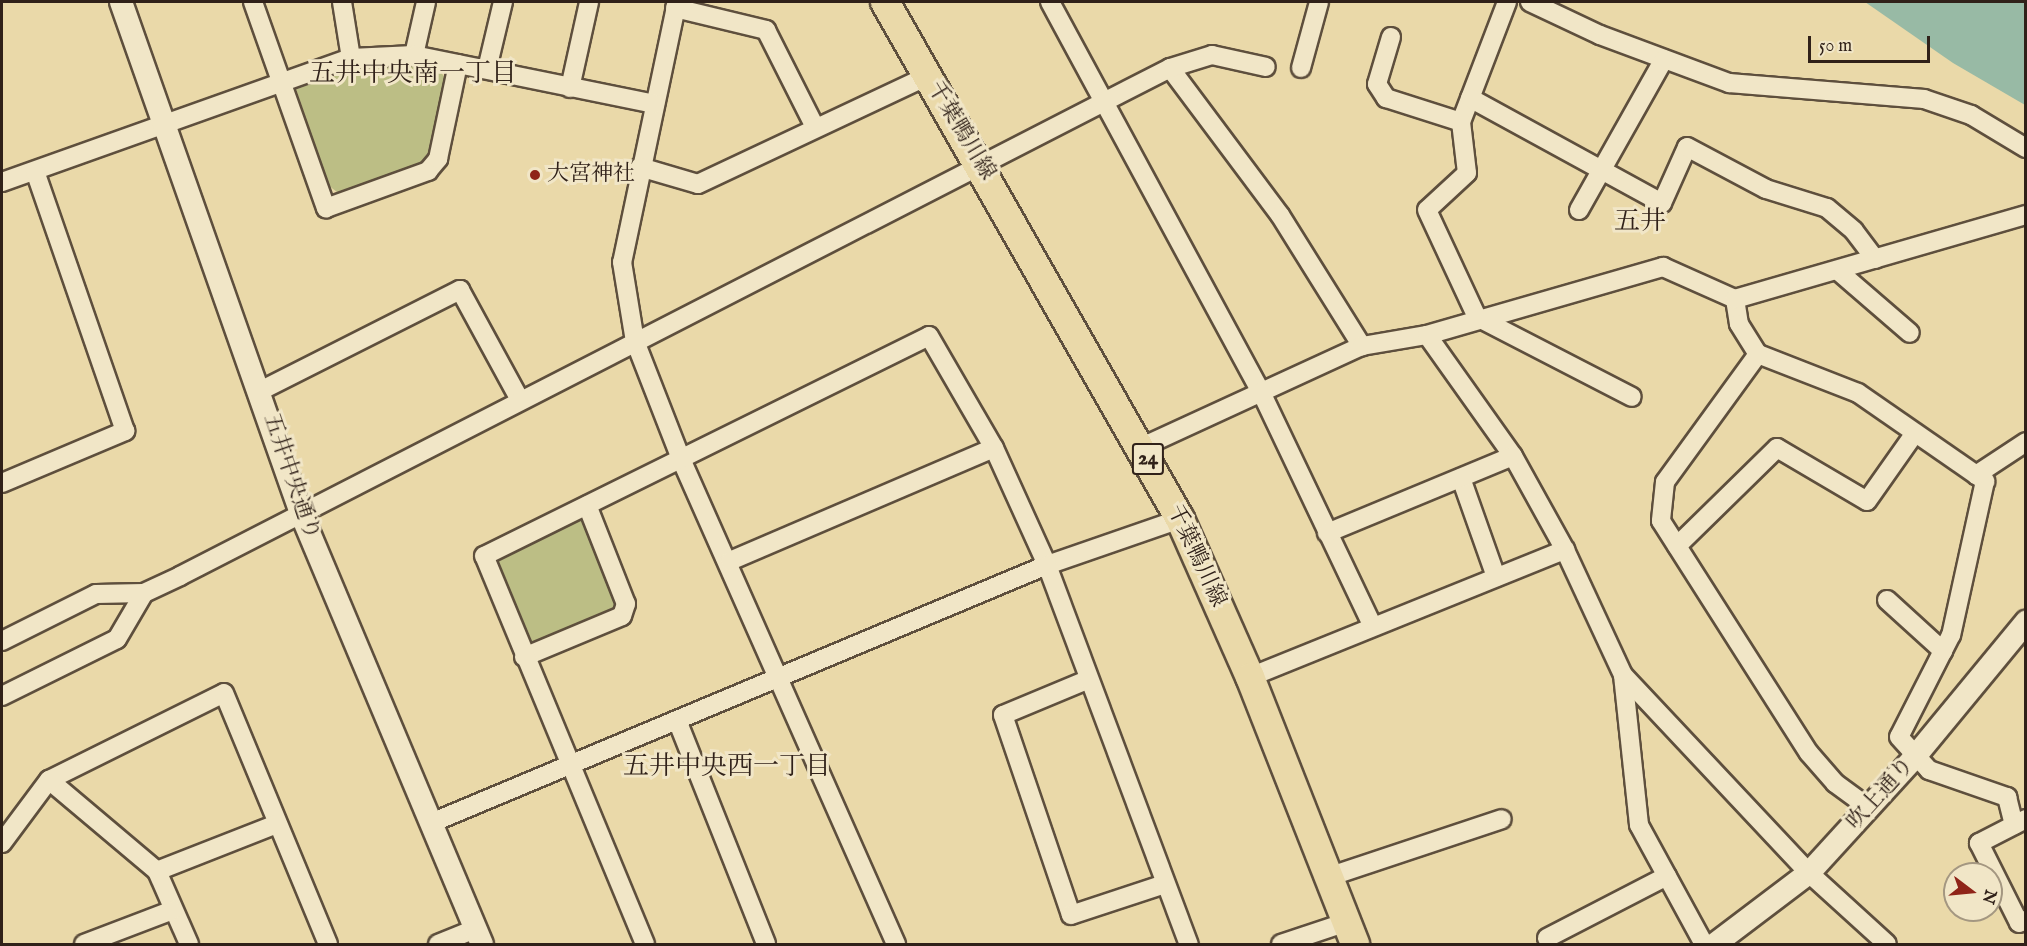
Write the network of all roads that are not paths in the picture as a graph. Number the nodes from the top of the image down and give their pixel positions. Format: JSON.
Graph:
{"nodes":[{"id":1,"x":122,"y":2,"type":"edge"},
{"id":2,"x":253,"y":2,"type":"edge"},
{"id":3,"x":342,"y":2,"type":"edge"},
{"id":4,"x":426,"y":2,"type":"edge"},
{"id":5,"x":503,"y":2,"type":"edge"},
{"id":6,"x":589,"y":2,"type":"edge"},
{"id":7,"x":885,"y":2,"type":"edge"},
{"id":8,"x":1050,"y":2,"type":"edge"},
{"id":9,"x":1507,"y":2,"type":"edge"},
{"id":10,"x":1530,"y":2,"type":"edge"},
{"id":11,"x":1314,"y":3,"type":"edge"},
{"id":12,"x":676,"y":5,"type":"edge"},
{"id":13,"x":1391,"y":37,"type":"dead end"},
{"id":14,"x":414,"y":55,"type":"junction"},
{"id":15,"x":351,"y":58,"type":"junction"},
{"id":16,"x":1664,"y":59,"type":"junction"},
{"id":17,"x":458,"y":64,"type":"junction"},
{"id":18,"x":1266,"y":67,"type":"dead end"},
{"id":19,"x":1170,"y":68,"type":"junction"},
{"id":20,"x":1301,"y":68,"type":"dead end"},
{"id":21,"x":487,"y":69,"type":"junction"},
{"id":22,"x":928,"y":76,"type":"junction"},
{"id":23,"x":279,"y":82,"type":"junction"},
{"id":24,"x":570,"y":88,"type":"junction"},
{"id":25,"x":1470,"y":98,"type":"junction"},
{"id":26,"x":1104,"y":101,"type":"junction"},
{"id":27,"x":655,"y":104,"type":"junction"},
{"id":28,"x":1461,"y":122,"type":"junction"},
{"id":29,"x":166,"y":125,"type":"junction"},
{"id":30,"x":814,"y":125,"type":"junction"},
{"id":31,"x":2025,"y":148,"type":"edge"},
{"id":32,"x":982,"y":166,"type":"junction"},
{"id":33,"x":640,"y":167,"type":"junction"},
{"id":34,"x":35,"y":171,"type":"junction"},
{"id":35,"x":1600,"y":171,"type":"junction"},
{"id":36,"x":2,"y":182,"type":"edge"},
{"id":37,"x":1579,"y":210,"type":"dead end"},
{"id":38,"x":2025,"y":215,"type":"edge"},
{"id":39,"x":1875,"y":259,"type":"junction"},
{"id":40,"x":1837,"y":270,"type":"junction"},
{"id":41,"x":1735,"y":299,"type":"junction"},
{"id":42,"x":1477,"y":317,"type":"junction"},
{"id":43,"x":1910,"y":333,"type":"dead end"},
{"id":44,"x":1427,"y":335,"type":"junction"},
{"id":45,"x":635,"y":341,"type":"junction"},
{"id":46,"x":1362,"y":346,"type":"junction"},
{"id":47,"x":1758,"y":354,"type":"junction"},
{"id":48,"x":262,"y":390,"type":"junction"},
{"id":49,"x":1262,"y":394,"type":"junction"},
{"id":50,"x":1632,"y":397,"type":"dead end"},
{"id":51,"x":520,"y":400,"type":"junction"},
{"id":52,"x":1915,"y":433,"type":"junction"},
{"id":53,"x":2025,"y":442,"type":"edge"},
{"id":54,"x":1142,"y":447,"type":"junction"},
{"id":55,"x":994,"y":448,"type":"junction"},
{"id":56,"x":1513,"y":456,"type":"junction"},
{"id":57,"x":681,"y":459,"type":"junction"},
{"id":58,"x":1976,"y":475,"type":"junction"},
{"id":59,"x":1461,"y":478,"type":"junction"},
{"id":60,"x":2,"y":483,"type":"edge"},
{"id":61,"x":587,"y":505,"type":"junction"},
{"id":62,"x":302,"y":516,"type":"junction"},
{"id":63,"x":1180,"y":519,"type":"junction"},
{"id":64,"x":1327,"y":533,"type":"junction"},
{"id":65,"x":1677,"y":546,"type":"junction"},
{"id":66,"x":1565,"y":550,"type":"junction"},
{"id":67,"x":730,"y":561,"type":"junction"},
{"id":68,"x":1047,"y":565,"type":"junction"},
{"id":69,"x":1496,"y":577,"type":"junction"},
{"id":70,"x":144,"y":593,"type":"junction"},
{"id":71,"x":1887,"y":600,"type":"dead end"},
{"id":72,"x":2025,"y":622,"type":"edge"},
{"id":73,"x":1372,"y":625,"type":"junction"},
{"id":74,"x":2,"y":640,"type":"edge"},
{"id":75,"x":1943,"y":651,"type":"junction"},
{"id":76,"x":525,"y":657,"type":"junction"},
{"id":77,"x":1623,"y":675,"type":"junction"},
{"id":78,"x":1250,"y":677,"type":"junction"},
{"id":79,"x":781,"y":678,"type":"junction"},
{"id":80,"x":1087,"y":680,"type":"junction"},
{"id":81,"x":2,"y":696,"type":"edge"},
{"id":82,"x":677,"y":720,"type":"junction"},
{"id":83,"x":1913,"y":759,"type":"junction"},
{"id":84,"x":567,"y":763,"type":"junction"},
{"id":85,"x":50,"y":780,"type":"junction"},
{"id":86,"x":1869,"y":808,"type":"junction"},
{"id":87,"x":8,"y":818,"type":"edge"},
{"id":88,"x":1502,"y":819,"type":"dead end"},
{"id":89,"x":2020,"y":822,"type":"edge"},
{"id":90,"x":430,"y":823,"type":"junction"},
{"id":91,"x":277,"y":824,"type":"junction"},
{"id":92,"x":2,"y":843,"type":"edge"},
{"id":93,"x":157,"y":871,"type":"junction"},
{"id":94,"x":1809,"y":873,"type":"junction"},
{"id":95,"x":1667,"y":876,"type":"junction"},
{"id":96,"x":1328,"y":877,"type":"junction"},
{"id":97,"x":1165,"y":884,"type":"junction"},
{"id":98,"x":173,"y":910,"type":"junction"},
{"id":99,"x":2025,"y":920,"type":"edge"},
{"id":100,"x":1351,"y":933,"type":"edge"},
{"id":101,"x":478,"y":937,"type":"edge"},
{"id":102,"x":1548,"y":938,"type":"dead end"},
{"id":103,"x":84,"y":945,"type":"edge"},
{"id":104,"x":189,"y":945,"type":"edge"},
{"id":105,"x":328,"y":945,"type":"edge"},
{"id":106,"x":438,"y":945,"type":"edge"},
{"id":107,"x":645,"y":945,"type":"edge"},
{"id":108,"x":766,"y":945,"type":"edge"},
{"id":109,"x":896,"y":945,"type":"edge"},
{"id":110,"x":1189,"y":945,"type":"edge"},
{"id":111,"x":1281,"y":945,"type":"edge"},
{"id":112,"x":1704,"y":945,"type":"edge"},
{"id":113,"x":1715,"y":945,"type":"edge"},
{"id":114,"x":1887,"y":945,"type":"edge"}],
"edges":[{"from":1,"to":29,"type":"street","name":"五井中央通り"},
{"from":2,"to":23,"type":"street"},
{"from":3,"to":15,"type":"street"},
{"from":4,"to":14,"type":"street"},
{"from":5,"to":21,"type":"street"},
{"from":6,"to":24,"type":"street"},
{"from":7,"to":22,"type":"main road","name":"千葉鴨川線","number":"24"},
{"from":8,"to":26,"type":"street"},
{"from":9,"to":25,"type":"street"},
{"from":10,"to":16,"type":"street"},
{"from":11,"to":20,"type":"street"},
{"from":12,"to":27,"type":"street"},
{"from":12,"to":30,"type":"street"},
{"from":13,"to":28,"type":"street"},
{"from":14,"to":15,"type":"street"},
{"from":14,"to":17,"type":"street"},
{"from":15,"to":23,"type":"street"},
{"from":16,"to":31,"type":"street"},
{"from":16,"to":35,"type":"street"},
{"from":17,"to":21,"type":"street"},
{"from":17,"to":23,"type":"street"},
{"from":18,"to":19,"type":"street"},
{"from":19,"to":26,"type":"street"},
{"from":19,"to":46,"type":"street"},
{"from":21,"to":24,"type":"street"},
{"from":22,"to":30,"type":"street"},
{"from":22,"to":32,"type":"main road","name":"千葉鴨川線","number":"24"},
{"from":23,"to":29,"type":"street"},
{"from":24,"to":27,"type":"street"},
{"from":25,"to":28,"type":"street"},
{"from":25,"to":35,"type":"street"},
{"from":26,"to":32,"type":"street"},
{"from":26,"to":49,"type":"street"},
{"from":27,"to":33,"type":"street"},
{"from":28,"to":42,"type":"street"},
{"from":29,"to":34,"type":"street"},
{"from":29,"to":48,"type":"street","name":"五井中央通り"},
{"from":30,"to":33,"type":"street"},
{"from":32,"to":45,"type":"street"},
{"from":32,"to":54,"type":"main road","name":"千葉鴨川線","number":"24"},
{"from":33,"to":45,"type":"street"},
{"from":34,"to":36,"type":"street"},
{"from":34,"to":60,"type":"street"},
{"from":35,"to":37,"type":"street"},
{"from":35,"to":39,"type":"street"},
{"from":38,"to":39,"type":"street"},
{"from":39,"to":40,"type":"street"},
{"from":40,"to":41,"type":"street"},
{"from":40,"to":43,"type":"street"},
{"from":41,"to":42,"type":"street"},
{"from":41,"to":47,"type":"street"},
{"from":42,"to":44,"type":"street"},
{"from":42,"to":50,"type":"street"},
{"from":44,"to":46,"type":"street"},
{"from":44,"to":56,"type":"street"},
{"from":45,"to":51,"type":"street"},
{"from":45,"to":57,"type":"street"},
{"from":46,"to":49,"type":"street"},
{"from":47,"to":52,"type":"street"},
{"from":47,"to":65,"type":"street"},
{"from":48,"to":51,"type":"street"},
{"from":48,"to":62,"type":"street","name":"五井中央通り"},
{"from":49,"to":54,"type":"street"},
{"from":49,"to":64,"type":"street"},
{"from":51,"to":62,"type":"street"},
{"from":52,"to":58,"type":"street"},
{"from":52,"to":65,"type":"street"},
{"from":53,"to":58,"type":"street"},
{"from":54,"to":63,"type":"main road","name":"千葉鴨川線","number":"24"},
{"from":55,"to":57,"type":"street"},
{"from":55,"to":67,"type":"street"},
{"from":55,"to":68,"type":"street"},
{"from":56,"to":59,"type":"street"},
{"from":56,"to":66,"type":"street"},
{"from":57,"to":61,"type":"street"},
{"from":57,"to":67,"type":"street"},
{"from":58,"to":75,"type":"street"},
{"from":59,"to":64,"type":"street"},
{"from":59,"to":69,"type":"street"},
{"from":61,"to":76,"type":"street"},
{"from":61,"to":76,"type":"street"},
{"from":62,"to":70,"type":"street"},
{"from":62,"to":90,"type":"street","name":"五井中央通り"},
{"from":63,"to":68,"type":"street"},
{"from":63,"to":78,"type":"main road","name":"千葉鴨川線","number":"24"},
{"from":64,"to":73,"type":"street"},
{"from":65,"to":86,"type":"street"},
{"from":66,"to":69,"type":"street"},
{"from":66,"to":77,"type":"street"},
{"from":67,"to":79,"type":"street"},
{"from":68,"to":79,"type":"street"},
{"from":68,"to":80,"type":"street"},
{"from":69,"to":73,"type":"street"},
{"from":70,"to":74,"type":"street"},
{"from":70,"to":81,"type":"street"},
{"from":71,"to":75,"type":"street"},
{"from":72,"to":83,"type":"street","name":"吹上通り"},
{"from":73,"to":78,"type":"street"},
{"from":75,"to":83,"type":"street"},
{"from":76,"to":84,"type":"street"},
{"from":77,"to":94,"type":"street"},
{"from":77,"to":95,"type":"street"},
{"from":78,"to":96,"type":"main road","name":"千葉鴨川線","number":"24"},
{"from":79,"to":82,"type":"street"},
{"from":79,"to":109,"type":"street"},
{"from":80,"to":97,"type":"street"},
{"from":80,"to":97,"type":"street"},
{"from":82,"to":84,"type":"street"},
{"from":82,"to":108,"type":"street"},
{"from":83,"to":86,"type":"street","name":"吹上通り"},
{"from":83,"to":89,"type":"street"},
{"from":84,"to":90,"type":"street"},
{"from":84,"to":107,"type":"street"},
{"from":85,"to":87,"type":"street"},
{"from":85,"to":91,"type":"street"},
{"from":85,"to":93,"type":"street"},
{"from":86,"to":94,"type":"street","name":"吹上通り"},
{"from":87,"to":92,"type":"street"},
{"from":88,"to":96,"type":"street"},
{"from":89,"to":99,"type":"street"},
{"from":90,"to":101,"type":"street","name":"五井中央通り"},
{"from":91,"to":93,"type":"street"},
{"from":91,"to":105,"type":"street"},
{"from":93,"to":98,"type":"street"},
{"from":94,"to":113,"type":"street","name":"吹上通り"},
{"from":94,"to":114,"type":"street"},
{"from":95,"to":102,"type":"street"},
{"from":95,"to":112,"type":"street"},
{"from":96,"to":100,"type":"main road","name":"千葉鴨川線","number":"24"},
{"from":97,"to":110,"type":"street"},
{"from":98,"to":103,"type":"street"},
{"from":98,"to":104,"type":"street"},
{"from":100,"to":111,"type":"street"},
{"from":101,"to":106,"type":"street"}]}
